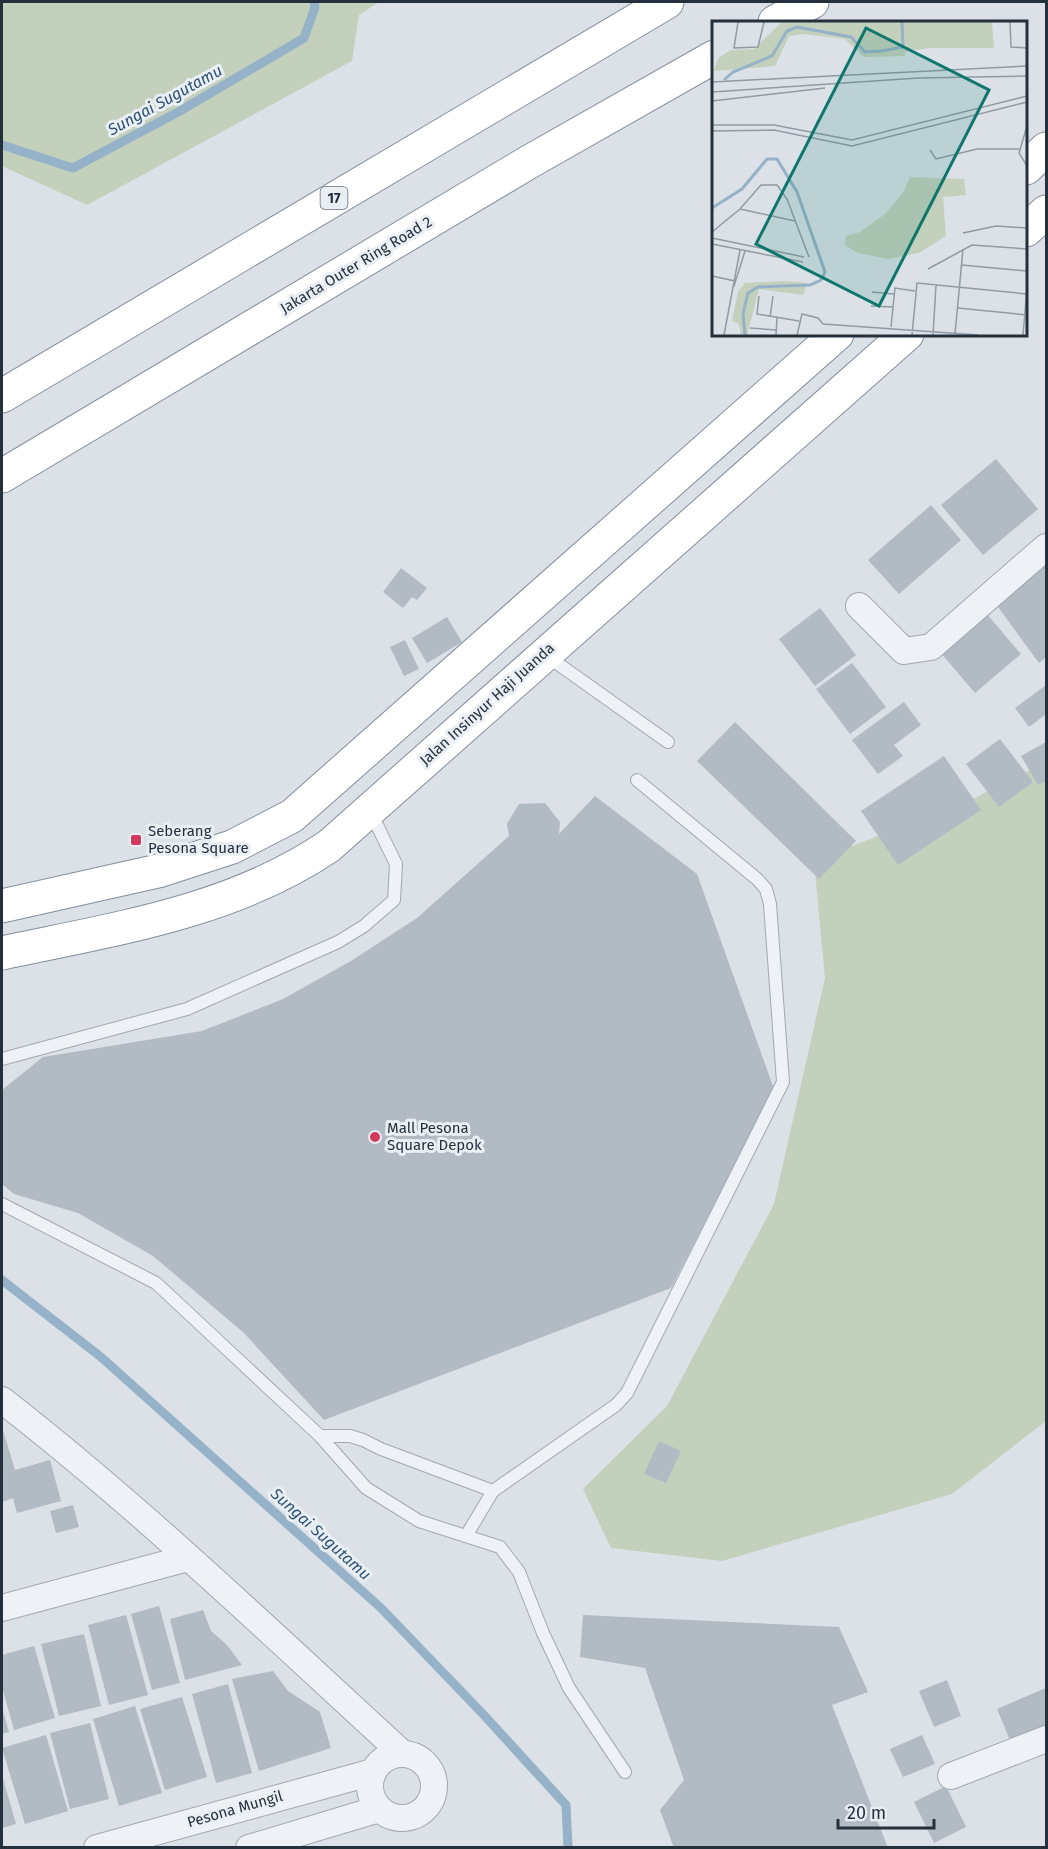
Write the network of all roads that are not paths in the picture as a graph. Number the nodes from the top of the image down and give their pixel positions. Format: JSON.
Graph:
{"nodes":[{"id":1,"x":667,"y":2,"type":"edge"},
{"id":2,"x":813,"y":2,"type":"edge"},
{"id":3,"x":777,"y":21,"type":"edge"},
{"id":4,"x":712,"y":58,"type":"edge"},
{"id":5,"x":1047,"y":149,"type":"edge"},
{"id":6,"x":1027,"y":167,"type":"edge"},
{"id":7,"x":1047,"y":212,"type":"edge"},
{"id":8,"x":1027,"y":229,"type":"edge"},
{"id":9,"x":835,"y":336,"type":"edge"},
{"id":10,"x":905,"y":336,"type":"edge"},
{"id":11,"x":191,"y":363,"type":"junction"},
{"id":12,"x":2,"y":396,"type":"edge"},
{"id":13,"x":2,"y":476,"type":"edge"},
{"id":14,"x":2,"y":499,"type":"edge"},
{"id":15,"x":1047,"y":547,"type":"edge"},
{"id":16,"x":859,"y":606,"type":"dead end"},
{"id":17,"x":544,"y":654,"type":"junction"},
{"id":18,"x":668,"y":742,"type":"dead end"},
{"id":19,"x":637,"y":780,"type":"dead end"},
{"id":20,"x":370,"y":809,"type":"junction"},
{"id":21,"x":2,"y":906,"type":"edge"},
{"id":22,"x":2,"y":953,"type":"edge"},
{"id":23,"x":2,"y":1059,"type":"edge"},
{"id":24,"x":2,"y":1204,"type":"edge"},
{"id":25,"x":2,"y":1400,"type":"edge"},
{"id":26,"x":320,"y":1436,"type":"junction"},
{"id":27,"x":493,"y":1491,"type":"junction"},
{"id":28,"x":466,"y":1536,"type":"junction"},
{"id":29,"x":188,"y":1557,"type":"junction"},
{"id":30,"x":2,"y":1608,"type":"edge"},
{"id":31,"x":1047,"y":1739,"type":"edge"},
{"id":32,"x":404,"y":1754,"type":"junction"},
{"id":33,"x":373,"y":1772,"type":"junction"},
{"id":34,"x":625,"y":1772,"type":"dead end"},
{"id":35,"x":951,"y":1776,"type":"dead end"},
{"id":36,"x":379,"y":1809,"type":"junction"},
{"id":37,"x":97,"y":1848,"type":"edge"},
{"id":38,"x":249,"y":1848,"type":"edge"}],
"edges":[{"from":1,"to":12,"type":"highway","number":"17"},
{"from":2,"to":3,"type":"highway"},
{"from":4,"to":11,"type":"highway","name":"Jakarta Outer Ring Road 2"},
{"from":5,"to":6,"type":"highway"},
{"from":7,"to":8,"type":"highway"},
{"from":9,"to":21,"type":"highway"},
{"from":10,"to":17,"type":"highway","name":"Jalan Insinyur Haji Juanda"},
{"from":11,"to":13,"type":"highway","name":"Jakarta Outer Ring Road 2"},
{"from":11,"to":14,"type":"highway"},
{"from":15,"to":16,"type":"street"},
{"from":17,"to":18,"type":"lane"},
{"from":17,"to":20,"type":"highway","name":"Jalan Insinyur Haji Juanda"},
{"from":19,"to":27,"type":"lane"},
{"from":20,"to":22,"type":"highway","name":"Jalan Insinyur Haji Juanda"},
{"from":20,"to":23,"type":"lane"},
{"from":24,"to":26,"type":"lane"},
{"from":25,"to":29,"type":"street"},
{"from":26,"to":27,"type":"lane"},
{"from":26,"to":28,"type":"lane"},
{"from":27,"to":28,"type":"lane"},
{"from":28,"to":34,"type":"lane"},
{"from":29,"to":30,"type":"street"},
{"from":29,"to":32,"type":"street"},
{"from":31,"to":35,"type":"street"},
{"from":32,"to":33,"type":"street"},
{"from":32,"to":36,"type":"street"},
{"from":33,"to":36,"type":"street"},
{"from":33,"to":37,"type":"street","name":"Pesona Mungil"},
{"from":36,"to":38,"type":"street"}]}
